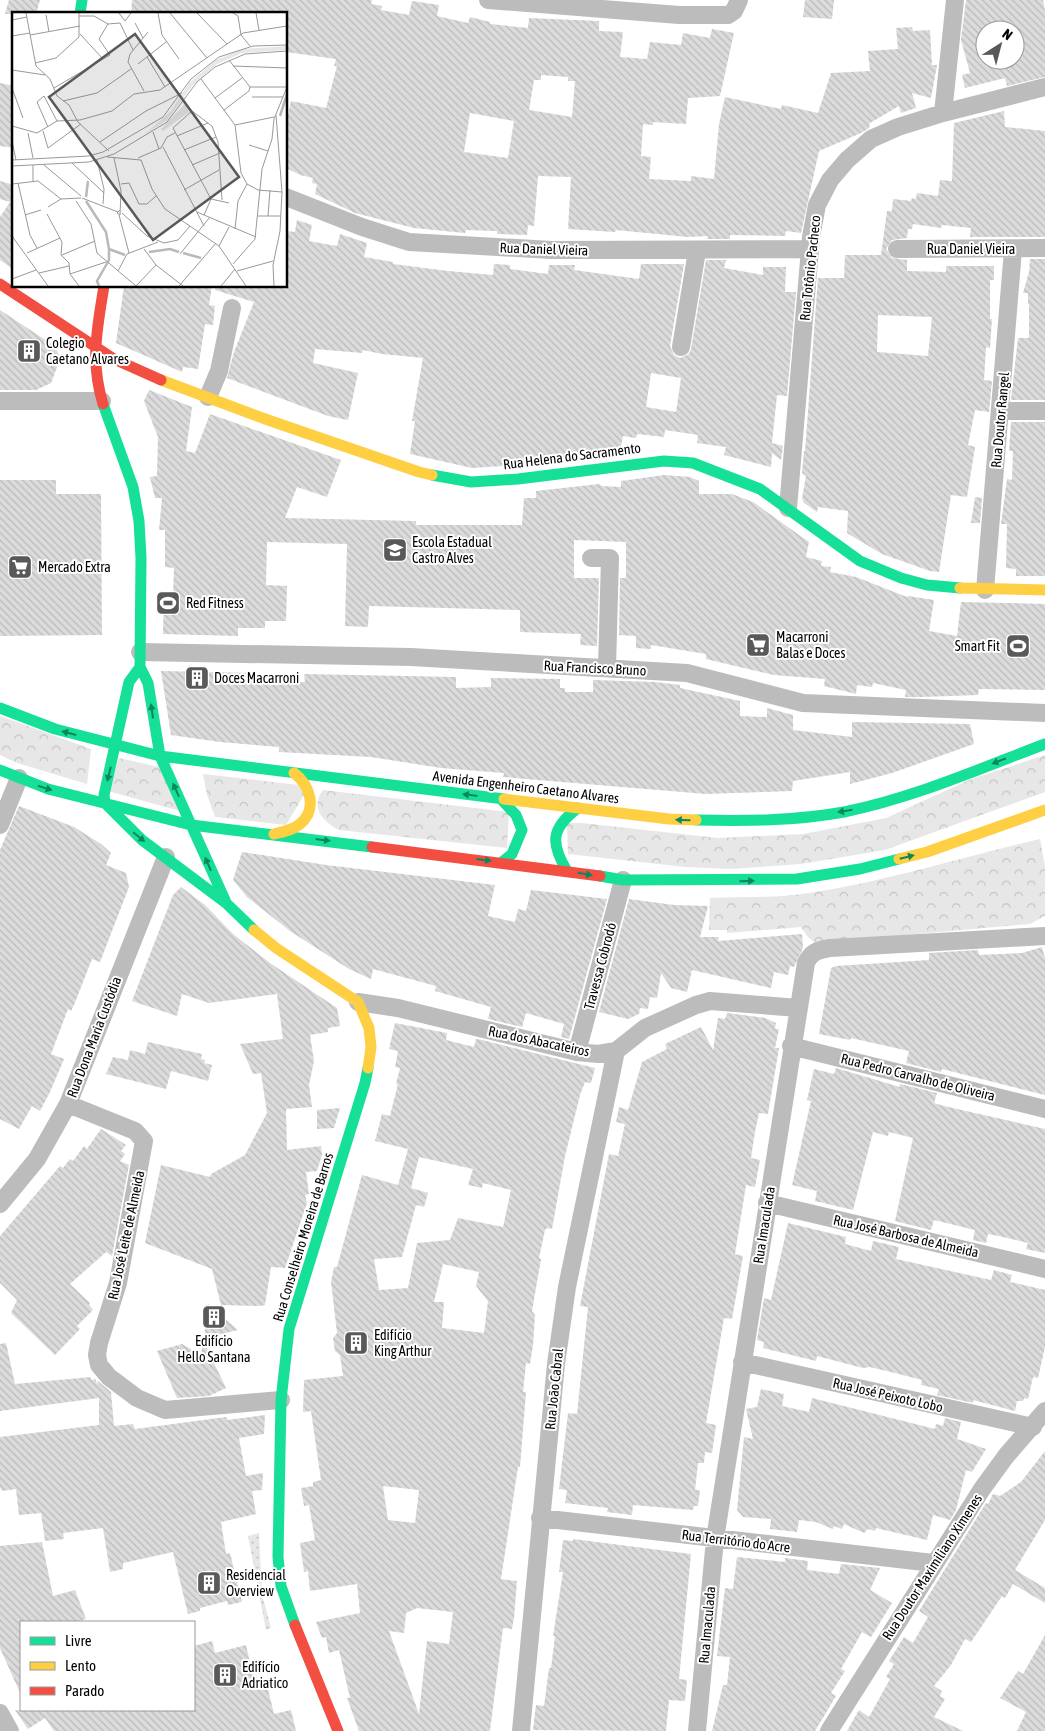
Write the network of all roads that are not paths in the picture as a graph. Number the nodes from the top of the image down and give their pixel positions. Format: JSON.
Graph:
{"nodes":[{"id":1,"x":488,"y":0,"type":"edge"},
{"id":2,"x":954,"y":0,"type":"edge"},
{"id":3,"x":739,"y":2,"type":"edge"},
{"id":4,"x":653,"y":6,"type":"edge"},
{"id":5,"x":1045,"y":87,"type":"edge"},
{"id":6,"x":943,"y":113,"type":"junction"},
{"id":7,"x":288,"y":198,"type":"edge"},
{"id":8,"x":1045,"y":248,"type":"edge"},
{"id":9,"x":810,"y":249,"type":"junction"},
{"id":10,"x":897,"y":249,"type":"dead end"},
{"id":11,"x":1013,"y":250,"type":"junction"},
{"id":12,"x":697,"y":251,"type":"junction"},
{"id":13,"x":0,"y":284,"type":"edge"},
{"id":14,"x":104,"y":288,"type":"edge"},
{"id":15,"x":232,"y":308,"type":"dead end"},
{"id":16,"x":95,"y":347,"type":"junction"},
{"id":17,"x":681,"y":347,"type":"dead end"},
{"id":18,"x":208,"y":397,"type":"junction"},
{"id":19,"x":0,"y":401,"type":"edge"},
{"id":20,"x":102,"y":401,"type":"junction"},
{"id":21,"x":1001,"y":411,"type":"junction"},
{"id":22,"x":1045,"y":411,"type":"edge"},
{"id":23,"x":788,"y":508,"type":"junction"},
{"id":24,"x":592,"y":558,"type":"dead end"},
{"id":25,"x":985,"y":590,"type":"junction"},
{"id":26,"x":1045,"y":590,"type":"edge"},
{"id":27,"x":140,"y":660,"type":"junction"},
{"id":28,"x":607,"y":668,"type":"junction"},
{"id":29,"x":0,"y":708,"type":"edge"},
{"id":30,"x":1045,"y":713,"type":"edge"},
{"id":31,"x":1045,"y":744,"type":"edge"},
{"id":32,"x":116,"y":746,"type":"junction"},
{"id":33,"x":160,"y":756,"type":"junction"},
{"id":34,"x":0,"y":770,"type":"edge"},
{"id":35,"x":294,"y":773,"type":"junction"},
{"id":36,"x":19,"y":778,"type":"junction"},
{"id":37,"x":501,"y":798,"type":"junction"},
{"id":38,"x":105,"y":803,"type":"junction"},
{"id":39,"x":578,"y":808,"type":"junction"},
{"id":40,"x":1045,"y":810,"type":"edge"},
{"id":41,"x":0,"y":825,"type":"edge"},
{"id":42,"x":191,"y":825,"type":"junction"},
{"id":43,"x":274,"y":834,"type":"junction"},
{"id":44,"x":166,"y":857,"type":"junction"},
{"id":45,"x":502,"y":862,"type":"junction"},
{"id":46,"x":567,"y":871,"type":"junction"},
{"id":47,"x":622,"y":880,"type":"junction"},
{"id":48,"x":226,"y":902,"type":"junction"},
{"id":49,"x":1045,"y":936,"type":"edge"},
{"id":50,"x":358,"y":1002,"type":"junction"},
{"id":51,"x":798,"y":1008,"type":"junction"},
{"id":52,"x":791,"y":1046,"type":"junction"},
{"id":53,"x":616,"y":1051,"type":"junction"},
{"id":54,"x":576,"y":1052,"type":"junction"},
{"id":55,"x":68,"y":1104,"type":"junction"},
{"id":56,"x":1045,"y":1108,"type":"edge"},
{"id":57,"x":767,"y":1203,"type":"junction"},
{"id":58,"x":0,"y":1204,"type":"edge"},
{"id":59,"x":1045,"y":1269,"type":"edge"},
{"id":60,"x":742,"y":1362,"type":"junction"},
{"id":61,"x":281,"y":1400,"type":"junction"},
{"id":62,"x":1045,"y":1411,"type":"edge"},
{"id":63,"x":1033,"y":1427,"type":"junction"},
{"id":64,"x":540,"y":1518,"type":"junction"},
{"id":65,"x":716,"y":1539,"type":"junction"},
{"id":66,"x":933,"y":1563,"type":"junction"},
{"id":67,"x":0,"y":1713,"type":"edge"},
{"id":68,"x":10,"y":1731,"type":"edge"},
{"id":69,"x":338,"y":1731,"type":"edge"},
{"id":70,"x":520,"y":1731,"type":"edge"},
{"id":71,"x":697,"y":1731,"type":"edge"},
{"id":72,"x":829,"y":1731,"type":"edge"}],
"edges":[{"from":1,"to":4,"type":"street"},
{"from":2,"to":6,"type":"street"},
{"from":3,"to":4,"type":"street"},
{"from":5,"to":6,"type":"street","name":"Rua Totônio Pacheco"},
{"from":6,"to":9,"type":"street","name":"Rua Totônio Pacheco"},
{"from":7,"to":12,"type":"street","name":"Rua Daniel Vieira"},
{"from":8,"to":11,"type":"street","name":"Rua Daniel Vieira"},
{"from":9,"to":12,"type":"street","name":"Rua Daniel Vieira"},
{"from":9,"to":23,"type":"street","name":"Rua Totônio Pacheco"},
{"from":10,"to":11,"type":"street","name":"Rua Daniel Vieira"},
{"from":11,"to":21,"type":"street","name":"Rua Doutor Rangel"},
{"from":12,"to":17,"type":"street"},
{"from":13,"to":16,"type":"main road","name":"Rua Helena do Sacramento"},
{"from":14,"to":16,"type":"main road"},
{"from":15,"to":18,"type":"street"},
{"from":16,"to":18,"type":"main road","name":"Rua Helena do Sacramento"},
{"from":16,"to":20,"type":"main road"},
{"from":18,"to":23,"type":"main road","name":"Rua Helena do Sacramento"},
{"from":19,"to":20,"type":"street"},
{"from":20,"to":27,"type":"main road"},
{"from":21,"to":22,"type":"street"},
{"from":21,"to":25,"type":"street","name":"Rua Doutor Rangel"},
{"from":23,"to":25,"type":"main road","name":"Rua Helena do Sacramento"},
{"from":24,"to":28,"type":"street"},
{"from":25,"to":26,"type":"main road","name":"Rua Helena do Sacramento"},
{"from":27,"to":28,"type":"street","name":"Rua Francisco Bruno"},
{"from":27,"to":32,"type":"main road"},
{"from":33,"to":27,"type":"main road","one_way":true},
{"from":28,"to":30,"type":"street","name":"Rua Francisco Bruno"},
{"from":32,"to":29,"type":"main road","name":"Avenida Engenheiro Caetano Alvares","one_way":true},
{"from":31,"to":39,"type":"main road","name":"Avenida Engenheiro Caetano Alvares","one_way":true},
{"from":32,"to":33,"type":"main road","name":"Avenida Engenheiro Caetano Alvares"},
{"from":32,"to":38,"type":"main road","one_way":true},
{"from":33,"to":35,"type":"main road","name":"Avenida Engenheiro Caetano Alvares"},
{"from":42,"to":33,"type":"main road","one_way":true},
{"from":34,"to":36,"type":"main road"},
{"from":37,"to":35,"type":"main road","name":"Avenida Engenheiro Caetano Alvares","one_way":true},
{"from":35,"to":43,"type":"main road"},
{"from":36,"to":38,"type":"main road","one_way":true},
{"from":36,"to":41,"type":"street"},
{"from":37,"to":39,"type":"main road","name":"Avenida Engenheiro Caetano Alvares"},
{"from":37,"to":45,"type":"main road"},
{"from":38,"to":42,"type":"main road"},
{"from":38,"to":44,"type":"main road","one_way":true},
{"from":39,"to":46,"type":"main road"},
{"from":47,"to":40,"type":"main road","one_way":true},
{"from":42,"to":43,"type":"main road"},
{"from":48,"to":42,"type":"main road","one_way":true},
{"from":43,"to":45,"type":"main road","one_way":true},
{"from":44,"to":48,"type":"main road"},
{"from":44,"to":55,"type":"street","name":"Rua Dona Maria Custódia"},
{"from":45,"to":46,"type":"main road"},
{"from":46,"to":47,"type":"main road","one_way":true},
{"from":47,"to":54,"type":"street","name":"Travessa Cobrodó"},
{"from":48,"to":50,"type":"main road"},
{"from":49,"to":51,"type":"street","name":"Rua Imaculada"},
{"from":50,"to":54,"type":"street","name":"Rua dos Abacateiros"},
{"from":50,"to":61,"type":"main road","name":"Rua Conselheiro Moreira de Barros"},
{"from":51,"to":52,"type":"street","name":"Rua Imaculada"},
{"from":51,"to":53,"type":"street"},
{"from":52,"to":56,"type":"street","name":"Rua Pedro Carvalho de Oliveira"},
{"from":52,"to":57,"type":"street","name":"Rua Imaculada"},
{"from":53,"to":54,"type":"street","name":"Rua dos Abacateiros"},
{"from":53,"to":64,"type":"street","name":"Rua João Cabral"},
{"from":55,"to":58,"type":"street","name":"Rua Dona Maria Custódia"},
{"from":55,"to":61,"type":"street","name":"Rua José Leite de Almeida"},
{"from":57,"to":59,"type":"street","name":"Rua José Barbosa de Almeida"},
{"from":57,"to":60,"type":"street","name":"Rua Imaculada"},
{"from":60,"to":63,"type":"street","name":"Rua José Peixoto Lobo"},
{"from":60,"to":65,"type":"street","name":"Rua Imaculada"},
{"from":61,"to":69,"type":"main road","name":"Rua Conselheiro Moreira de Barros"},
{"from":62,"to":63,"type":"street","name":"Rua Doutor Maximiliano Ximenes"},
{"from":63,"to":66,"type":"street","name":"Rua Doutor Maximiliano Ximenes"},
{"from":64,"to":65,"type":"street","name":"Rua Território do Acre"},
{"from":64,"to":70,"type":"street","name":"Rua João Cabral"},
{"from":65,"to":66,"type":"street","name":"Rua Território do Acre"},
{"from":65,"to":71,"type":"street","name":"Rua Imaculada"},
{"from":66,"to":72,"type":"street","name":"Rua Doutor Maximiliano Ximenes"},
{"from":67,"to":68,"type":"street"}]}
